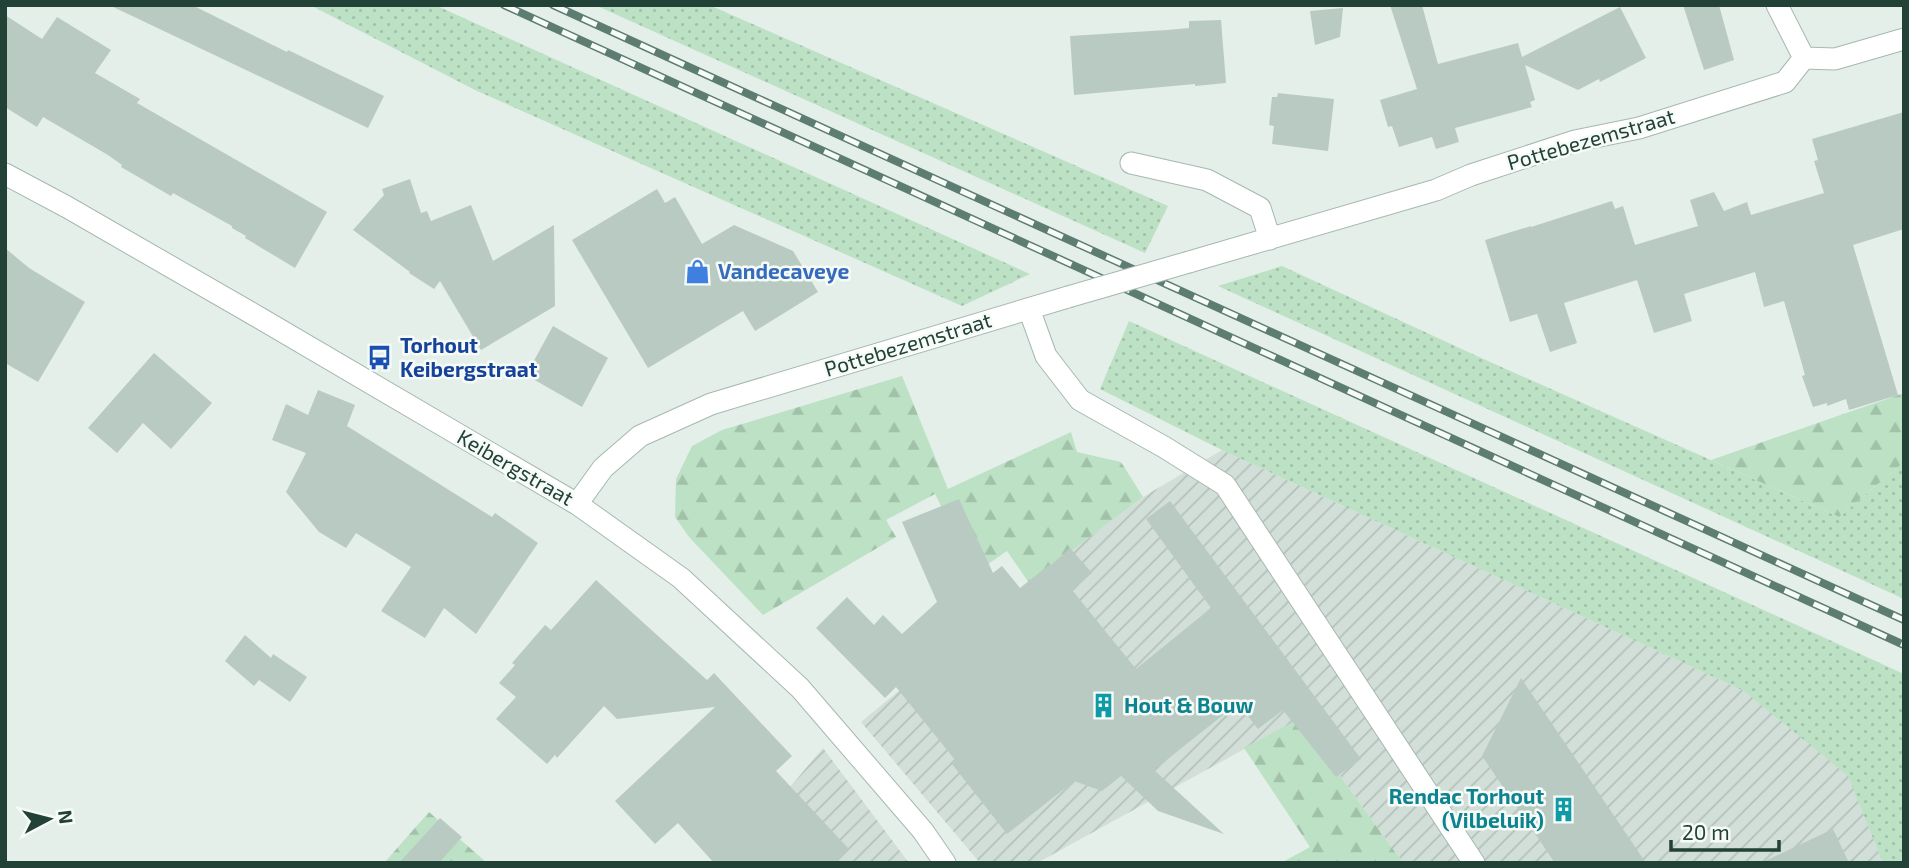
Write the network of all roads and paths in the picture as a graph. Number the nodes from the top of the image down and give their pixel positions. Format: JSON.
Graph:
{"nodes":[{"id":1,"x":1777,"y":5,"type":"edge"},
{"id":2,"x":1904,"y":39,"type":"edge"},
{"id":3,"x":1804,"y":58,"type":"junction"},
{"id":4,"x":1131,"y":163,"type":"dead end"},
{"id":5,"x":5,"y":174,"type":"edge"},
{"id":6,"x":1270,"y":239,"type":"junction"},
{"id":7,"x":1029,"y":309,"type":"junction"},
{"id":8,"x":577,"y":504,"type":"junction"},
{"id":9,"x":945,"y":863,"type":"edge"},
{"id":10,"x":1474,"y":863,"type":"edge"}],
"edges":[{"from":1,"to":3,"type":"street"},
{"from":2,"to":3,"type":"street"},
{"from":3,"to":6,"type":"street","name":"Pottebezemstraat"},
{"from":4,"to":6,"type":"street"},
{"from":5,"to":8,"type":"street","name":"Keibergstraat"},
{"from":6,"to":7,"type":"street","name":"Pottebezemstraat","bridge":true},
{"from":7,"to":8,"type":"street","name":"Pottebezemstraat"},
{"from":7,"to":10,"type":"street"},
{"from":8,"to":9,"type":"street","name":"Keibergstraat"}]}
